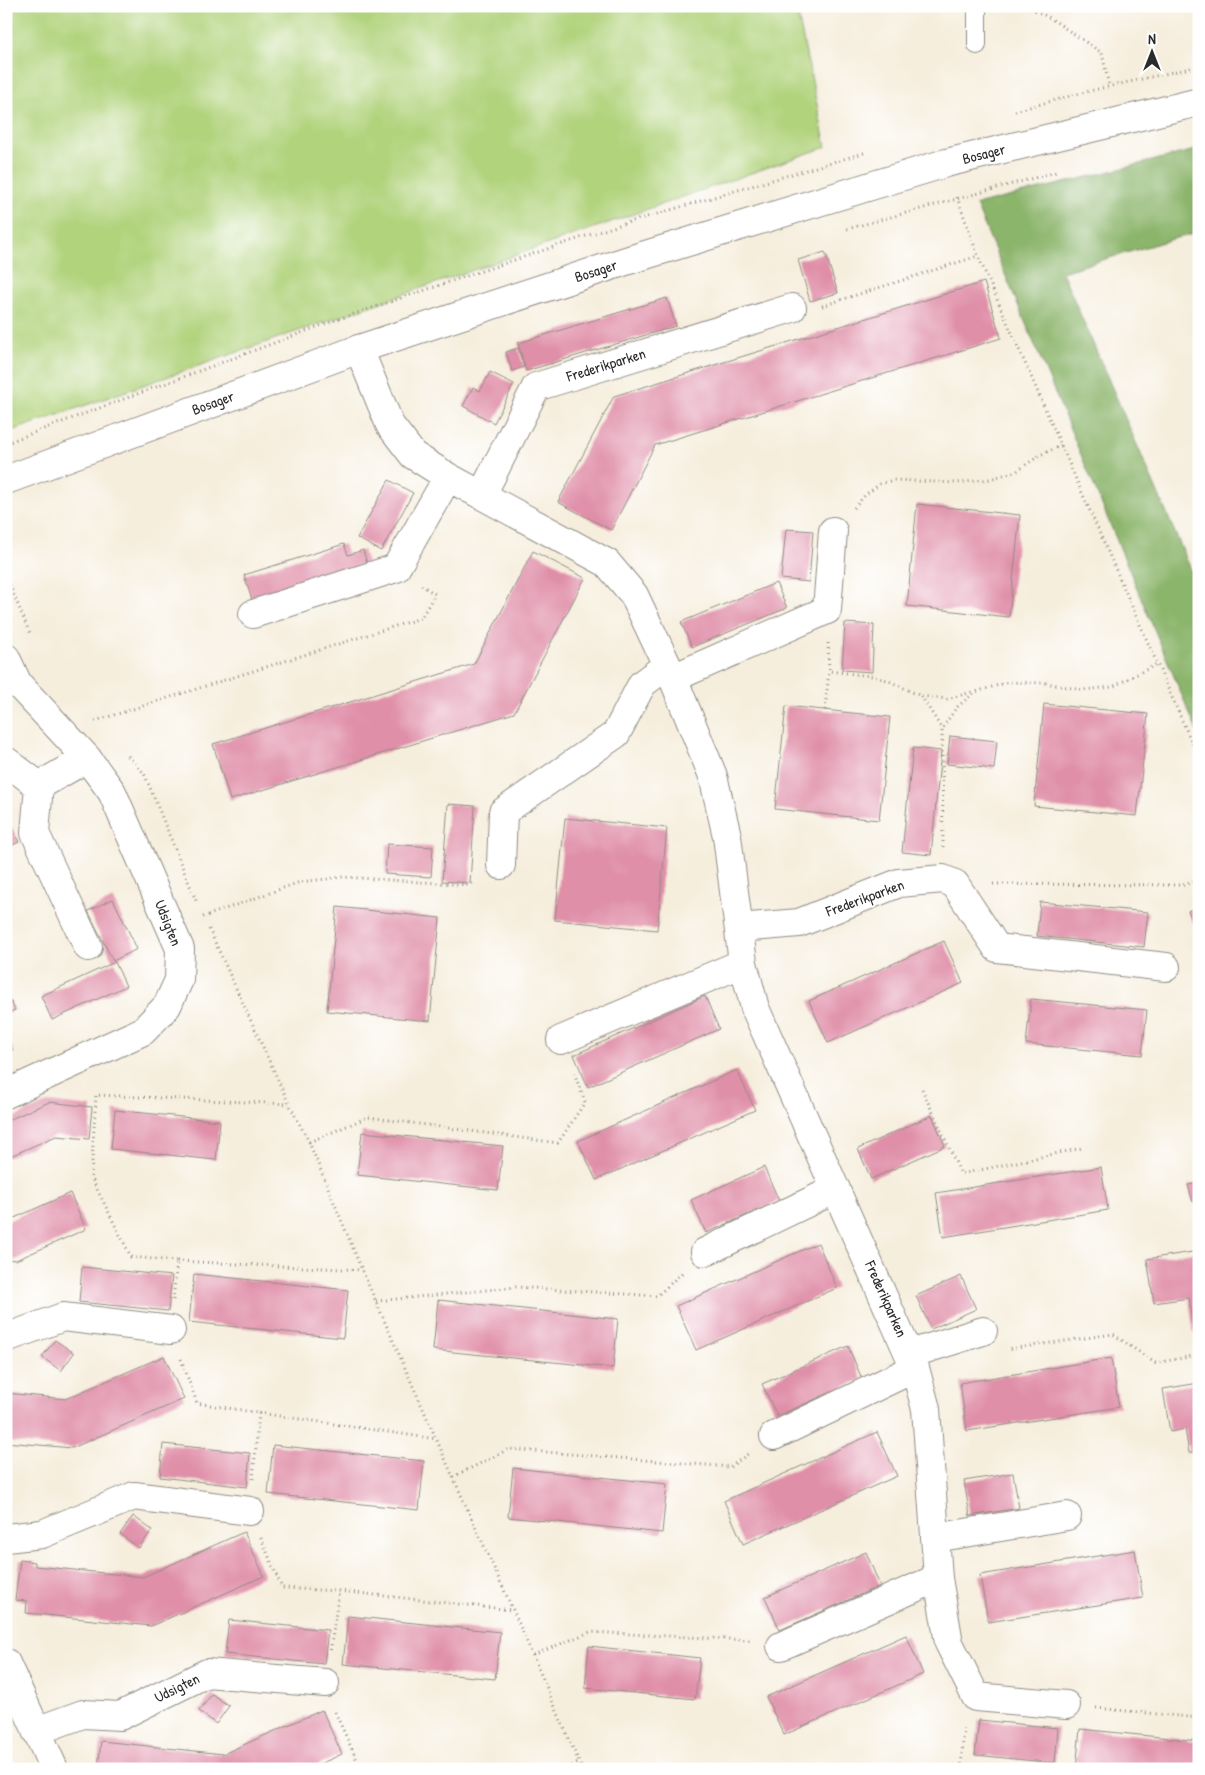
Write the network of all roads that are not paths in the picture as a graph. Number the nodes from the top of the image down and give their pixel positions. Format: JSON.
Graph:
{"nodes":[{"id":1,"x":977,"y":6,"type":"edge"},
{"id":2,"x":977,"y":45,"type":"dead end"},
{"id":3,"x":1199,"y":102,"type":"edge"},
{"id":4,"x":792,"y":308,"type":"road end"},
{"id":5,"x":359,"y":349,"type":"junction"},
{"id":6,"x":448,"y":477,"type":"junction"},
{"id":7,"x":6,"y":480,"type":"edge"},
{"id":8,"x":482,"y":495,"type":"junction"},
{"id":9,"x":833,"y":531,"type":"road end"},
{"id":10,"x":253,"y":614,"type":"dead end"},
{"id":11,"x":6,"y":658,"type":"edge"},
{"id":12,"x":669,"y":672,"type":"junction"},
{"id":13,"x":81,"y":751,"type":"junction"},
{"id":14,"x":6,"y":761,"type":"edge"},
{"id":15,"x":39,"y":786,"type":"junction"},
{"id":16,"x":501,"y":865,"type":"road end"},
{"id":17,"x":739,"y":928,"type":"junction"},
{"id":18,"x":88,"y":947,"type":"dead end"},
{"id":19,"x":743,"y":963,"type":"junction"},
{"id":20,"x":1166,"y":967,"type":"dead end"},
{"id":21,"x":561,"y":1040,"type":"road end"},
{"id":22,"x":6,"y":1094,"type":"edge"},
{"id":23,"x":836,"y":1189,"type":"junction"},
{"id":24,"x":705,"y":1252,"type":"road end"},
{"id":25,"x":171,"y":1330,"type":"road end"},
{"id":26,"x":983,"y":1331,"type":"road end"},
{"id":27,"x":6,"y":1338,"type":"edge"},
{"id":28,"x":913,"y":1361,"type":"junction"},
{"id":29,"x":774,"y":1436,"type":"road end"},
{"id":30,"x":250,"y":1511,"type":"road end"},
{"id":31,"x":1067,"y":1516,"type":"dead end"},
{"id":32,"x":6,"y":1538,"type":"edge"},
{"id":33,"x":936,"y":1538,"type":"junction"},
{"id":34,"x":938,"y":1578,"type":"junction"},
{"id":35,"x":781,"y":1646,"type":"road end"},
{"id":36,"x":6,"y":1663,"type":"edge"},
{"id":37,"x":325,"y":1683,"type":"road end"},
{"id":38,"x":1066,"y":1705,"type":"road end"},
{"id":39,"x":36,"y":1731,"type":"junction"},
{"id":40,"x":54,"y":1769,"type":"edge"}],
"edges":[{"from":1,"to":2,"type":"lane"},
{"from":3,"to":5,"type":"street","name":"Bosager"},
{"from":4,"to":8,"type":"street","name":"Frederikparken"},
{"from":5,"to":6,"type":"street","name":"Frederikparken"},
{"from":5,"to":7,"type":"street","name":"Bosager"},
{"from":6,"to":8,"type":"street","name":"Frederikparken"},
{"from":6,"to":10,"type":"street"},
{"from":8,"to":12,"type":"street","name":"Frederikparken"},
{"from":9,"to":12,"type":"street"},
{"from":11,"to":13,"type":"street","name":"Udsigten"},
{"from":12,"to":16,"type":"street"},
{"from":12,"to":17,"type":"street","name":"Frederikparken"},
{"from":13,"to":15,"type":"street"},
{"from":13,"to":22,"type":"street","name":"Udsigten"},
{"from":14,"to":15,"type":"street"},
{"from":15,"to":18,"type":"street"},
{"from":17,"to":19,"type":"street","name":"Frederikparken"},
{"from":17,"to":20,"type":"street","name":"Frederikparken"},
{"from":19,"to":21,"type":"street"},
{"from":19,"to":23,"type":"street","name":"Frederikparken"},
{"from":23,"to":24,"type":"street"},
{"from":23,"to":28,"type":"street","name":"Frederikparken"},
{"from":25,"to":27,"type":"street"},
{"from":26,"to":28,"type":"street","name":"Frederikparken"},
{"from":28,"to":29,"type":"street","name":"Frederikparken"},
{"from":28,"to":33,"type":"street","name":"Frederikparken"},
{"from":30,"to":32,"type":"street"},
{"from":31,"to":33,"type":"street"},
{"from":33,"to":34,"type":"street","name":"Frederikparken"},
{"from":34,"to":35,"type":"street"},
{"from":34,"to":38,"type":"street","name":"Frederikparken"},
{"from":36,"to":39,"type":"street"},
{"from":37,"to":39,"type":"street","name":"Udsigten"},
{"from":39,"to":40,"type":"street"}]}
